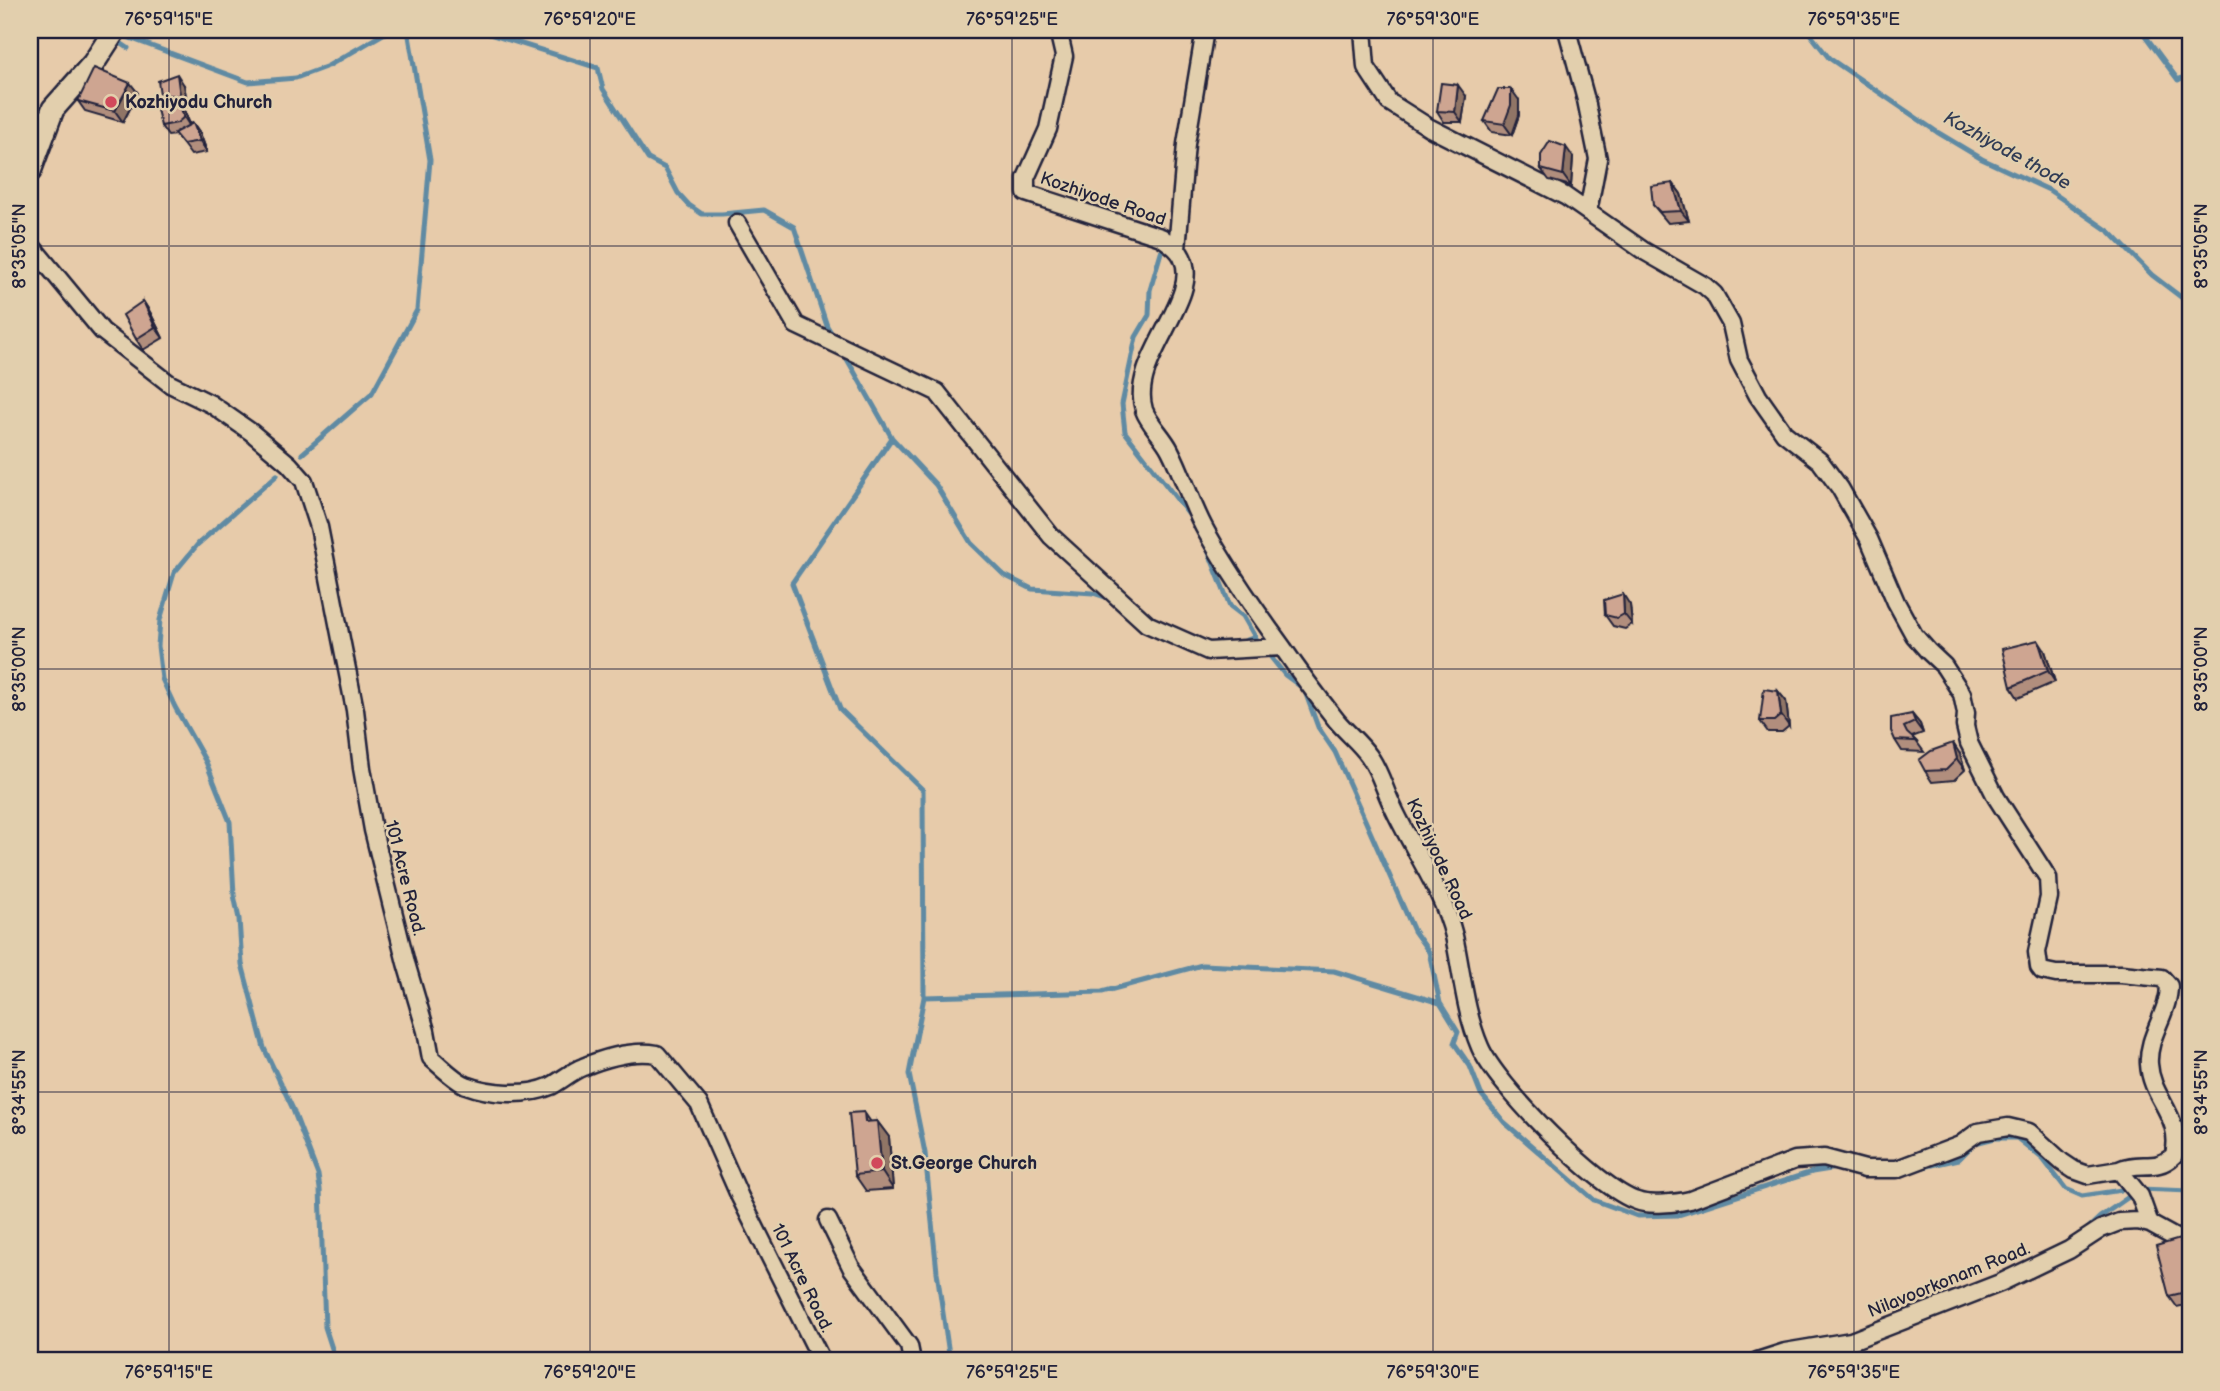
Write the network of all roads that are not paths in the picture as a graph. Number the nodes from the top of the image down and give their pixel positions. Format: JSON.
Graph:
{"nodes":[{"id":1,"x":115,"y":30,"type":"edge"},
{"id":2,"x":1058,"y":30,"type":"edge"},
{"id":3,"x":1205,"y":30,"type":"edge"},
{"id":4,"x":1363,"y":30,"type":"edge"},
{"id":5,"x":1567,"y":30,"type":"edge"},
{"id":6,"x":30,"y":171,"type":"edge"},
{"id":7,"x":1588,"y":212,"type":"junction"},
{"id":8,"x":737,"y":223,"type":"dead end"},
{"id":9,"x":30,"y":244,"type":"edge"},
{"id":10,"x":1177,"y":248,"type":"junction"},
{"id":11,"x":1282,"y":647,"type":"junction"},
{"id":12,"x":2119,"y":1170,"type":"junction"},
{"id":13,"x":828,"y":1220,"type":"dead end"},
{"id":14,"x":2150,"y":1224,"type":"junction"},
{"id":15,"x":2190,"y":1250,"type":"edge"},
{"id":16,"x":822,"y":1361,"type":"edge"},
{"id":17,"x":912,"y":1361,"type":"edge"},
{"id":18,"x":1757,"y":1361,"type":"edge"}],
"edges":[{"from":1,"to":6,"type":"main road"},
{"from":2,"to":10,"type":"street","name":"Kozhiyode Road"},
{"from":3,"to":10,"type":"street"},
{"from":4,"to":7,"type":"street"},
{"from":5,"to":7,"type":"street"},
{"from":7,"to":12,"type":"street","name":"Kozhiyode Road"},
{"from":8,"to":11,"type":"street"},
{"from":9,"to":16,"type":"street","name":"101 Acre Road."},
{"from":10,"to":11,"type":"street","name":"Kozhiyode Road"},
{"from":11,"to":12,"type":"street","name":"Kozhiyode Road"},
{"from":12,"to":14,"type":"street"},
{"from":13,"to":17,"type":"street"},
{"from":14,"to":15,"type":"street"},
{"from":14,"to":18,"type":"street","name":"Nilavoorkonam Road."}]}
